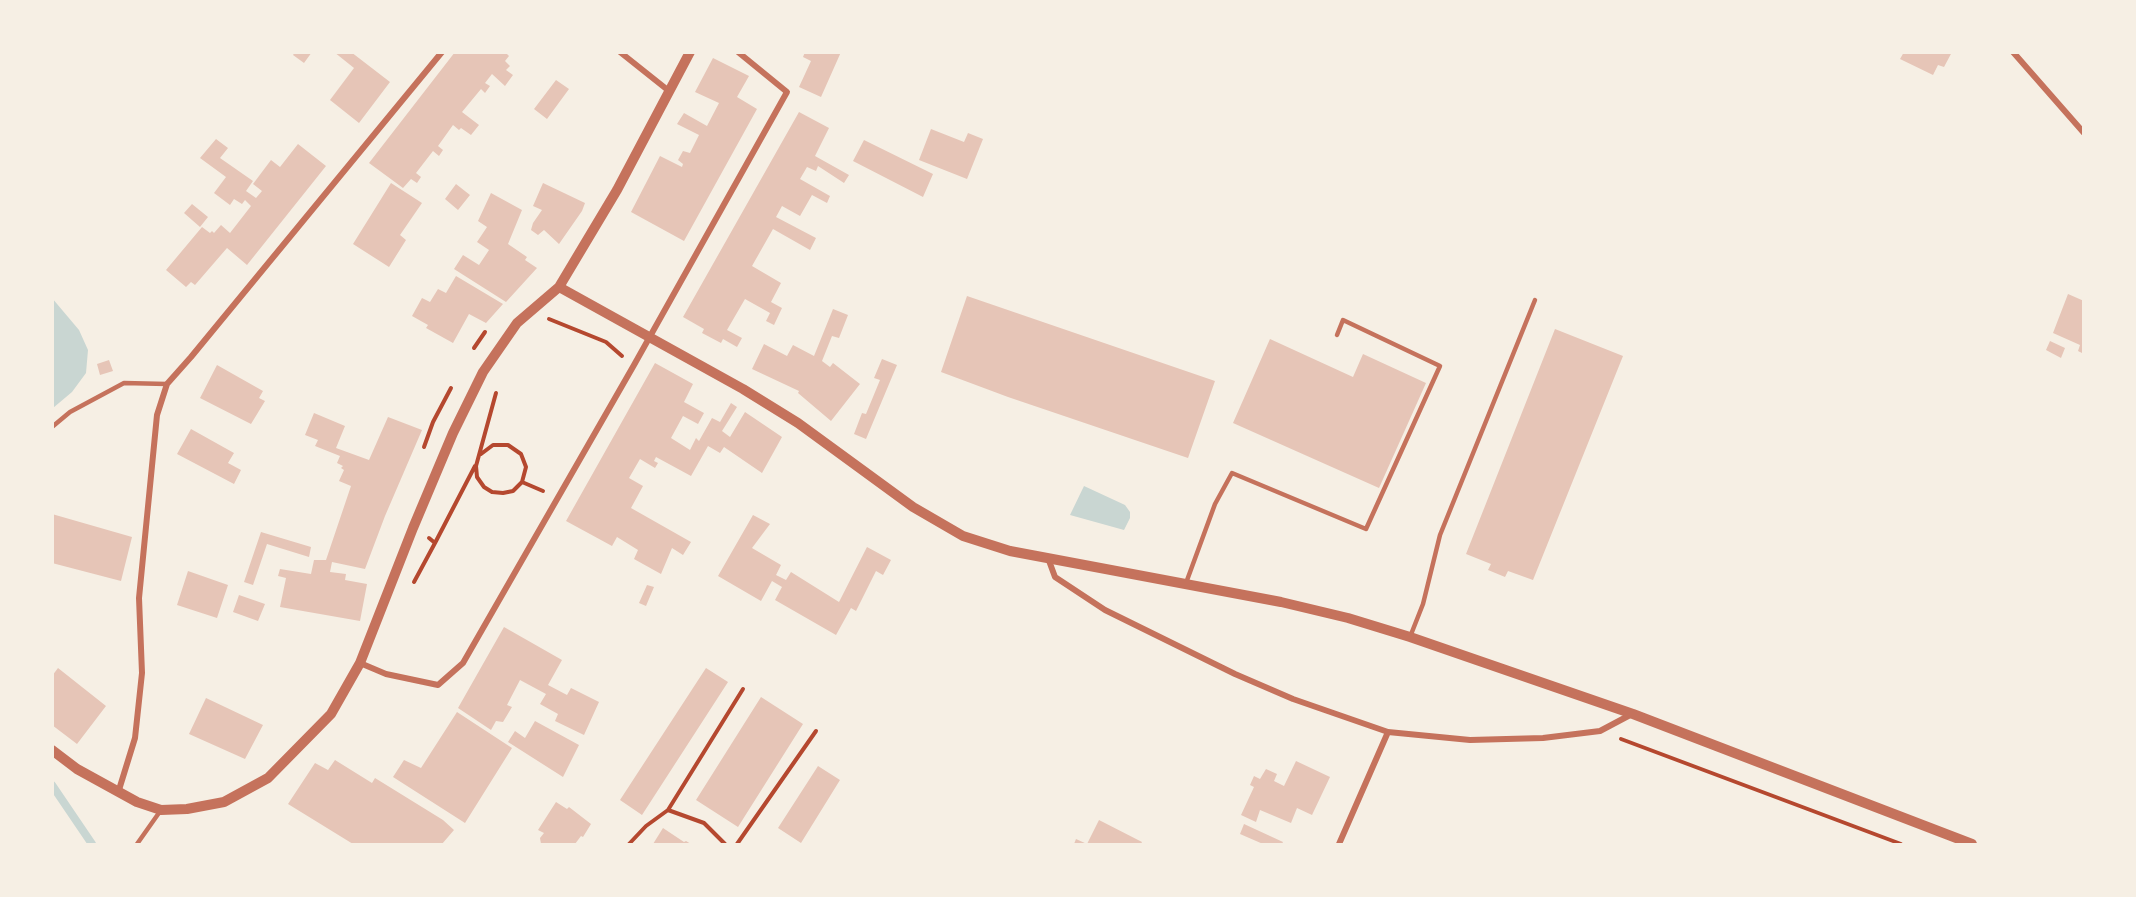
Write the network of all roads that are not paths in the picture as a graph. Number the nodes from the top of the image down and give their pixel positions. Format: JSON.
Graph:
{"nodes":[{"id":1,"x":442,"y":52,"type":"edge"},
{"id":2,"x":621,"y":52,"type":"edge"},
{"id":3,"x":690,"y":52,"type":"edge"},
{"id":4,"x":738,"y":52,"type":"edge"},
{"id":5,"x":2013,"y":52,"type":"edge"},
{"id":6,"x":669,"y":91,"type":"junction"},
{"id":7,"x":2084,"y":133,"type":"edge"},
{"id":8,"x":559,"y":288,"type":"junction"},
{"id":9,"x":1535,"y":300,"type":"dead end"},
{"id":10,"x":1336,"y":335,"type":"dead end"},
{"id":11,"x":649,"y":337,"type":"junction"},
{"id":12,"x":166,"y":384,"type":"junction"},
{"id":13,"x":52,"y":427,"type":"edge"},
{"id":14,"x":1048,"y":558,"type":"junction"},
{"id":15,"x":1186,"y":583,"type":"junction"},
{"id":16,"x":1410,"y":637,"type":"junction"},
{"id":17,"x":360,"y":663,"type":"junction"},
{"id":18,"x":1633,"y":714,"type":"junction"},
{"id":19,"x":1388,"y":732,"type":"junction"},
{"id":20,"x":52,"y":750,"type":"edge"},
{"id":21,"x":117,"y":793,"type":"junction"},
{"id":22,"x":161,"y":810,"type":"junction"},
{"id":23,"x":137,"y":844,"type":"edge"},
{"id":24,"x":1339,"y":844,"type":"edge"},
{"id":25,"x":1972,"y":844,"type":"edge"}],
"edges":[{"from":1,"to":12,"type":"street"},
{"from":2,"to":6,"type":"street"},
{"from":3,"to":6,"type":"street"},
{"from":4,"to":11,"type":"street"},
{"from":5,"to":7,"type":"street"},
{"from":6,"to":8,"type":"street"},
{"from":8,"to":11,"type":"street"},
{"from":8,"to":17,"type":"street"},
{"from":9,"to":16,"type":"lane"},
{"from":10,"to":15,"type":"lane"},
{"from":11,"to":14,"type":"street"},
{"from":11,"to":17,"type":"street"},
{"from":12,"to":13,"type":"lane"},
{"from":12,"to":21,"type":"street"},
{"from":14,"to":15,"type":"street"},
{"from":14,"to":19,"type":"street"},
{"from":15,"to":16,"type":"street"},
{"from":16,"to":18,"type":"street"},
{"from":17,"to":22,"type":"street"},
{"from":18,"to":19,"type":"street"},
{"from":18,"to":25,"type":"street"},
{"from":19,"to":24,"type":"street"},
{"from":20,"to":21,"type":"street"},
{"from":21,"to":22,"type":"street"},
{"from":22,"to":23,"type":"lane"}]}
